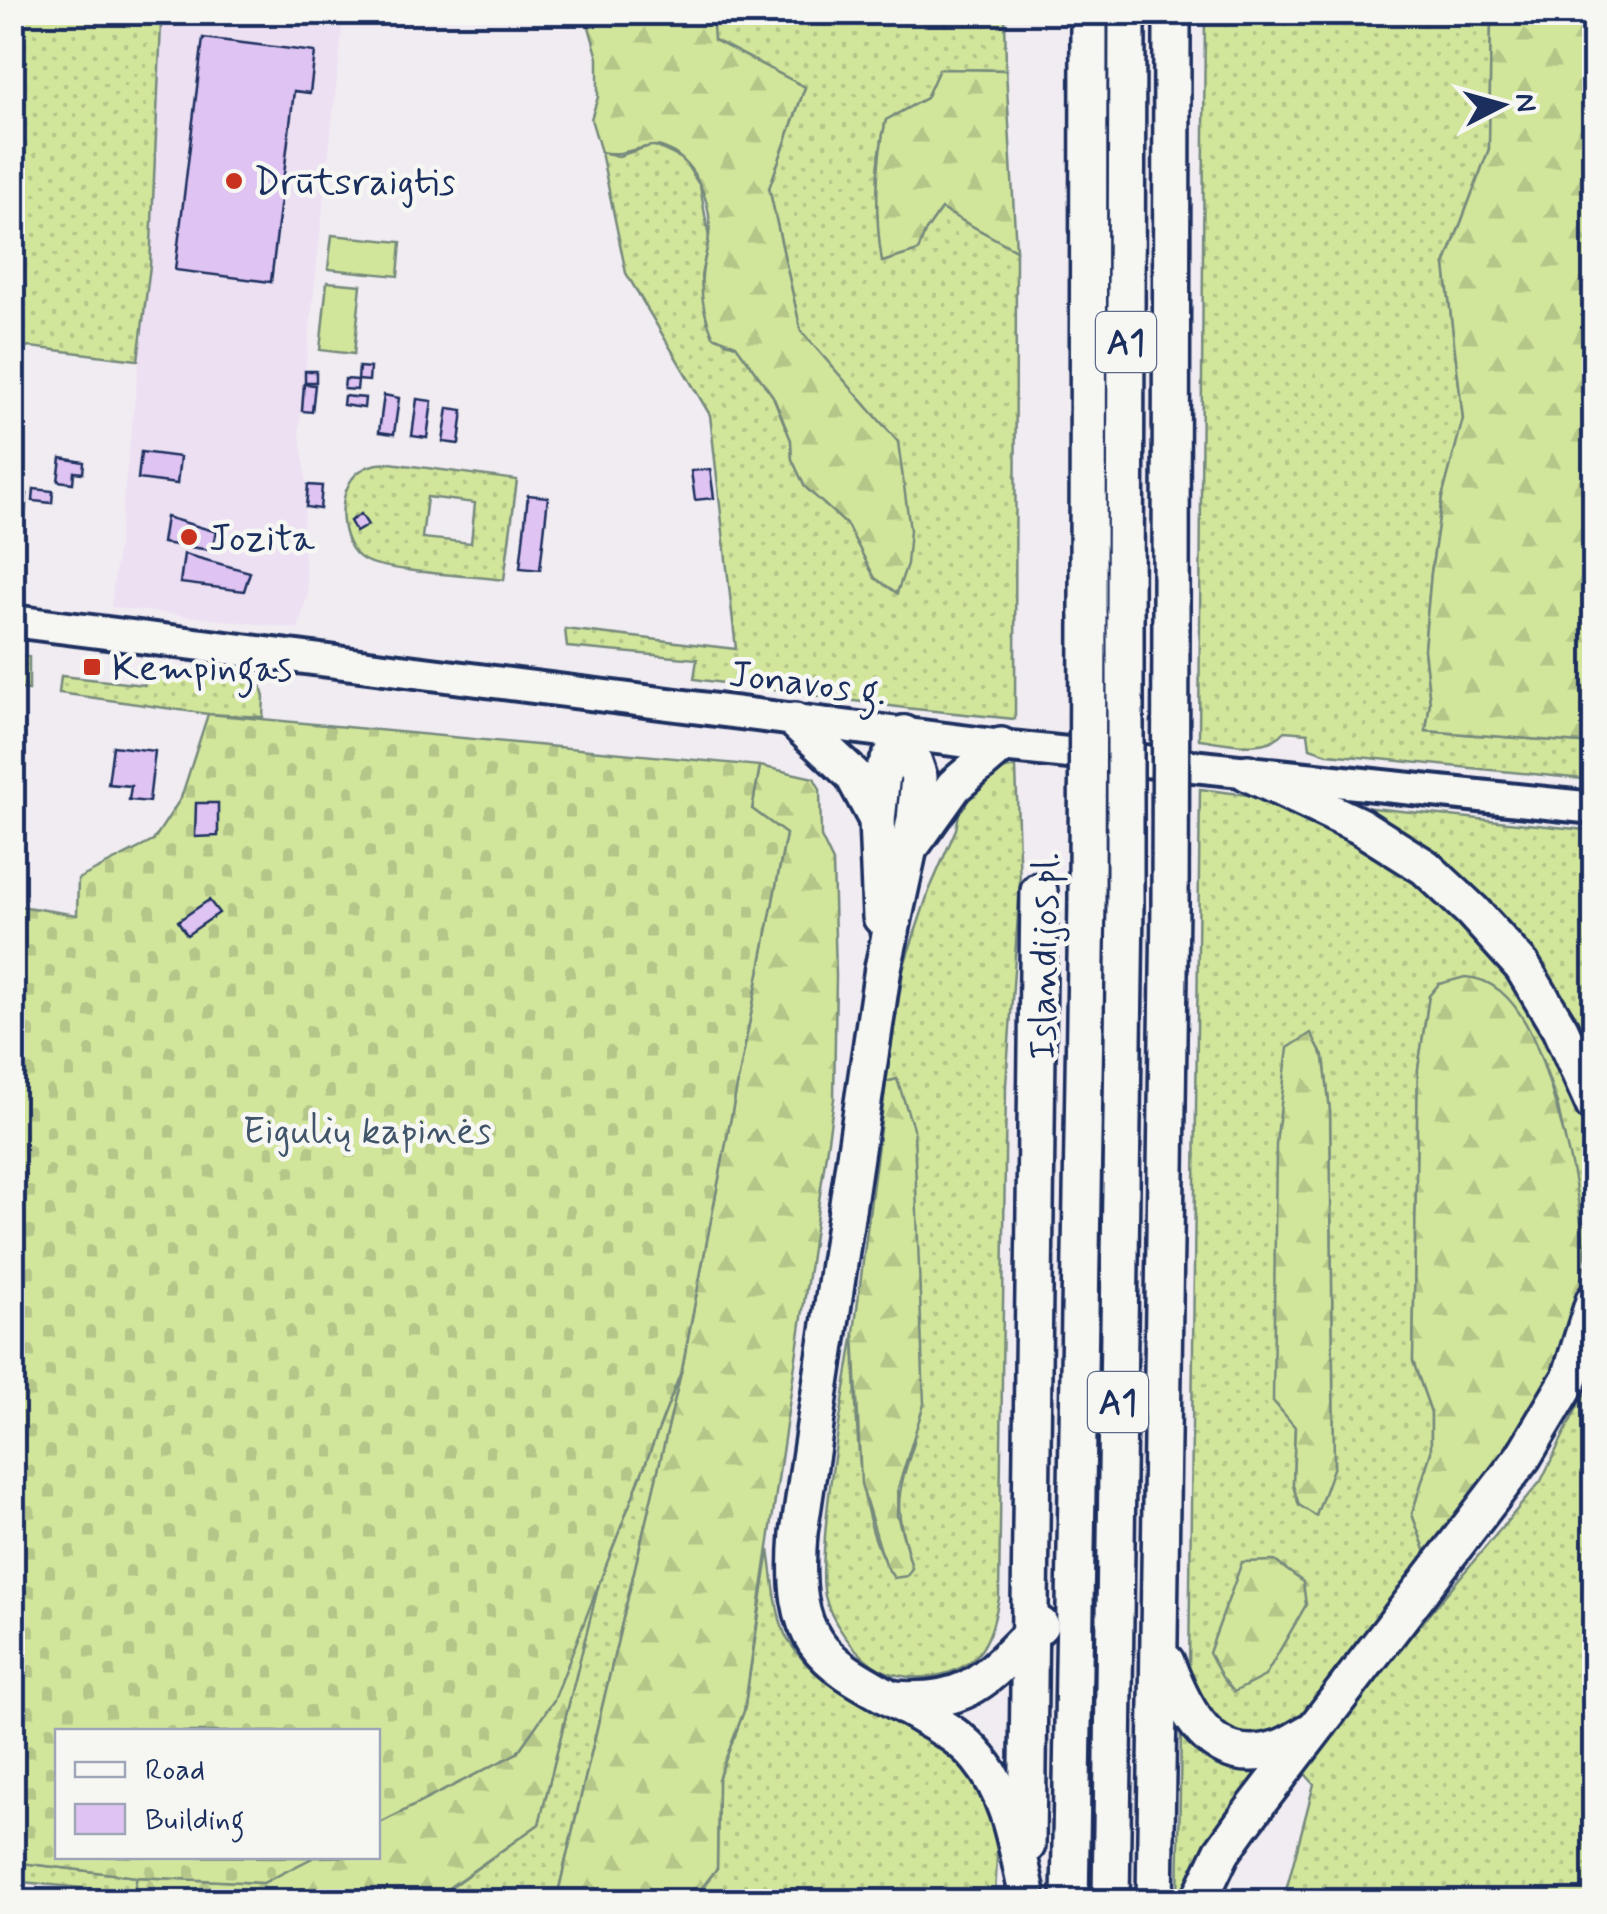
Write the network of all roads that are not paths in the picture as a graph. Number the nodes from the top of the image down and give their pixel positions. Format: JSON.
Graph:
{"nodes":[{"id":1,"x":1089,"y":12,"type":"edge"},
{"id":2,"x":1127,"y":12,"type":"edge"},
{"id":3,"x":1172,"y":12,"type":"edge"},
{"id":4,"x":12,"y":622,"type":"edge"},
{"id":5,"x":795,"y":720,"type":"junction"},
{"id":6,"x":904,"y":734,"type":"junction"},
{"id":7,"x":1001,"y":746,"type":"junction"},
{"id":8,"x":1248,"y":774,"type":"junction"},
{"id":9,"x":1594,"y":808,"type":"edge"},
{"id":10,"x":877,"y":820,"type":"junction"},
{"id":11,"x":911,"y":846,"type":"junction"},
{"id":12,"x":1039,"y":891,"type":"dead end"},
{"id":13,"x":883,"y":968,"type":"junction"},
{"id":14,"x":1594,"y":1105,"type":"edge"},
{"id":15,"x":1594,"y":1301,"type":"edge"},
{"id":16,"x":1030,"y":1564,"type":"junction"},
{"id":17,"x":1075,"y":1590,"type":"junction"},
{"id":18,"x":1030,"y":1635,"type":"junction"},
{"id":19,"x":1159,"y":1645,"type":"junction"},
{"id":20,"x":994,"y":1669,"type":"junction"},
{"id":21,"x":893,"y":1699,"type":"junction"},
{"id":22,"x":1312,"y":1731,"type":"junction"},
{"id":23,"x":1026,"y":1895,"type":"edge"},
{"id":24,"x":1070,"y":1902,"type":"edge"},
{"id":25,"x":1111,"y":1902,"type":"edge"},
{"id":26,"x":1156,"y":1902,"type":"edge"},
{"id":27,"x":1198,"y":1902,"type":"edge"}],
"edges":[{"from":1,"to":17,"type":"highway","name":"Islandijos pl.","number":"A1","bridge":true},
{"from":2,"to":25,"type":"highway","number":"A1","bridge":true},
{"from":3,"to":19,"type":"highway","bridge":true},
{"from":4,"to":5,"type":"main road","name":"Jonavos g."},
{"from":5,"to":6,"type":"main road","name":"Jonavos g."},
{"from":5,"to":10,"type":"highway"},
{"from":6,"to":7,"type":"main road","name":"Jonavos g."},
{"from":6,"to":10,"type":"highway"},
{"from":6,"to":11,"type":"highway"},
{"from":7,"to":8,"type":"main road","name":"Jonavos g."},
{"from":7,"to":11,"type":"highway"},
{"from":8,"to":9,"type":"main road","name":"Jonavos g."},
{"from":8,"to":14,"type":"highway"},
{"from":10,"to":13,"type":"highway"},
{"from":11,"to":13,"type":"highway"},
{"from":12,"to":16,"type":"highway"},
{"from":13,"to":21,"type":"highway"},
{"from":15,"to":22,"type":"highway"},
{"from":16,"to":18,"type":"highway"},
{"from":16,"to":20,"type":"highway"},
{"from":17,"to":18,"type":"highway"},
{"from":17,"to":24,"type":"highway","name":"Islandijos pl.","number":"A1"},
{"from":18,"to":20,"type":"highway"},
{"from":18,"to":23,"type":"highway"},
{"from":19,"to":22,"type":"highway"},
{"from":19,"to":26,"type":"highway"},
{"from":20,"to":21,"type":"highway"},
{"from":21,"to":23,"type":"highway"},
{"from":22,"to":27,"type":"highway"}]}
